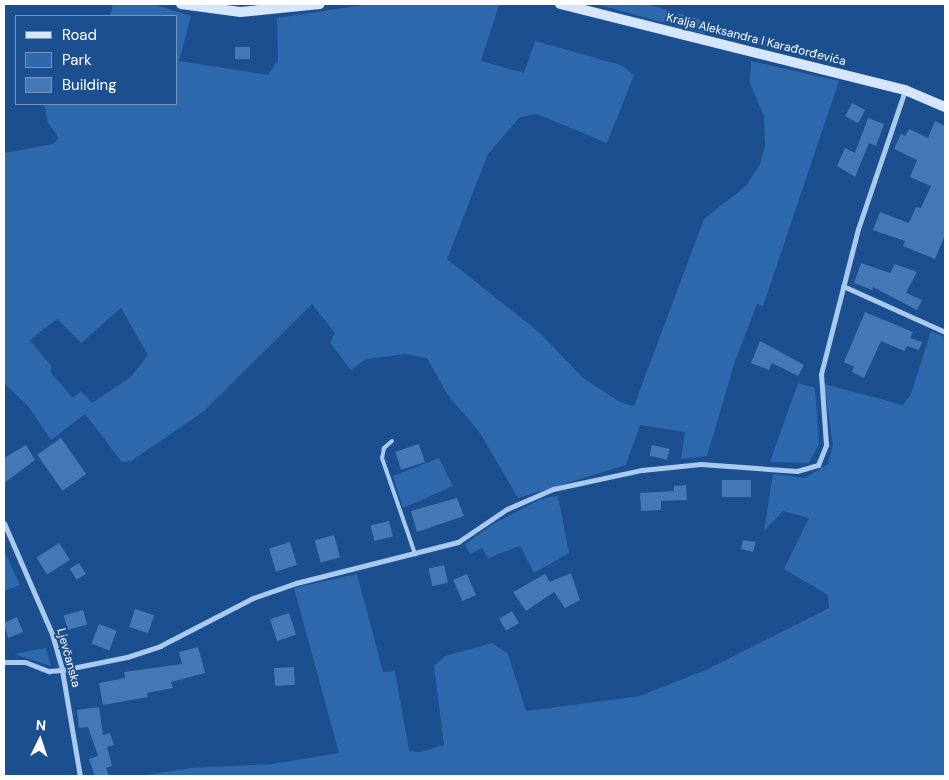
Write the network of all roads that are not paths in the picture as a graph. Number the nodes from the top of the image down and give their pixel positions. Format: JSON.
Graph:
{"nodes":[{"id":1,"x":181,"y":4,"type":"edge"},
{"id":2,"x":320,"y":4,"type":"edge"},
{"id":3,"x":560,"y":4,"type":"edge"},
{"id":4,"x":905,"y":90,"type":"junction"},
{"id":5,"x":945,"y":107,"type":"edge"},
{"id":6,"x":842,"y":286,"type":"junction"},
{"id":7,"x":945,"y":332,"type":"edge"},
{"id":8,"x":392,"y":441,"type":"dead end"},
{"id":9,"x":4,"y":523,"type":"edge"},
{"id":10,"x":415,"y":554,"type":"junction"},
{"id":11,"x":4,"y":662,"type":"edge"},
{"id":12,"x":62,"y":670,"type":"junction"},
{"id":13,"x":80,"y":776,"type":"edge"}],
"edges":[{"from":1,"to":2,"type":"street"},
{"from":3,"to":4,"type":"street","name":"Kralja Aleksandra I Karađorđevića"},
{"from":4,"to":5,"type":"street","name":"Kralja Aleksandra I Karađorđevića"},
{"from":4,"to":6,"type":"street"},
{"from":6,"to":7,"type":"street"},
{"from":6,"to":10,"type":"street"},
{"from":8,"to":10,"type":"lane"},
{"from":9,"to":12,"type":"street","name":"Ljevčanska"},
{"from":10,"to":12,"type":"street"},
{"from":11,"to":12,"type":"street"},
{"from":12,"to":13,"type":"street","name":"Ljevčanska"}]}
